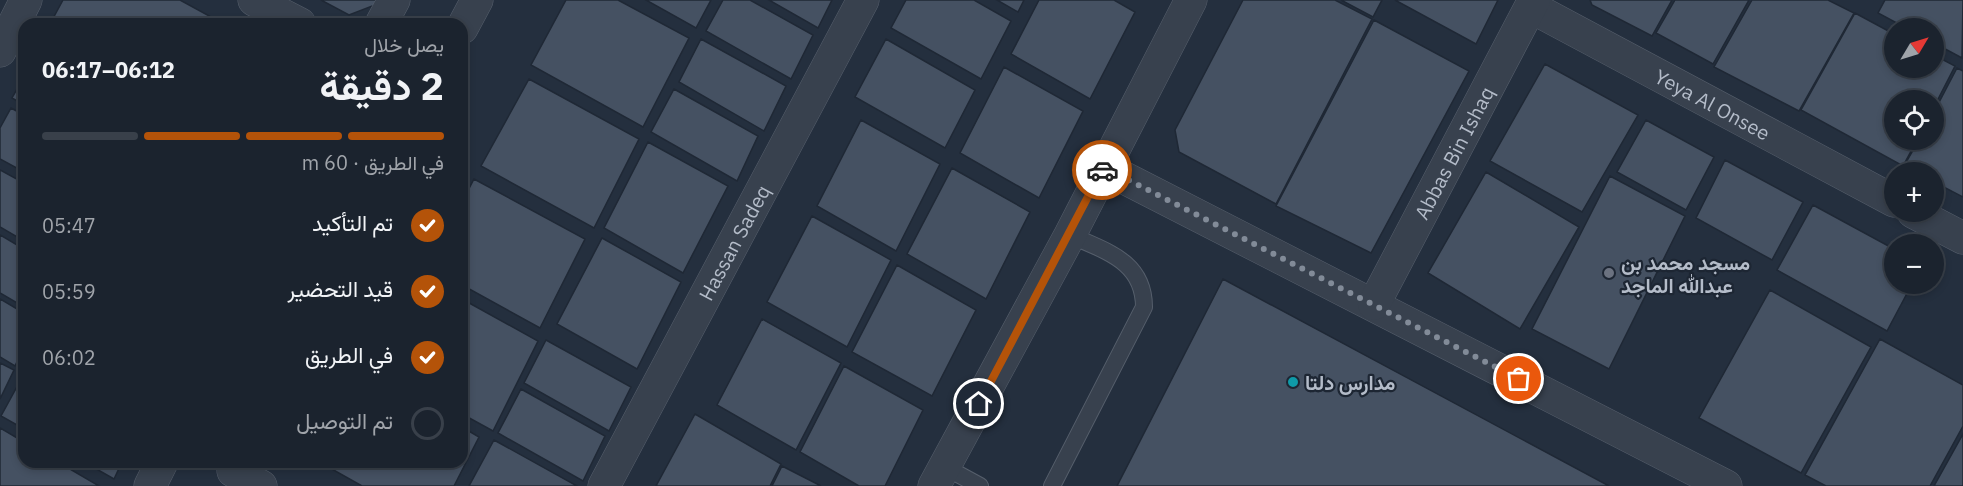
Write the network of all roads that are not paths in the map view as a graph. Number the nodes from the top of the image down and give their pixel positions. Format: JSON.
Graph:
{"nodes":[{"id":1,"x":27,"y":0,"type":"edge"},
{"id":2,"x":254,"y":0,"type":"edge"},
{"id":3,"x":394,"y":0,"type":"edge"},
{"id":4,"x":477,"y":0,"type":"edge"},
{"id":5,"x":863,"y":0,"type":"edge"},
{"id":6,"x":1191,"y":0,"type":"edge"},
{"id":7,"x":1532,"y":3,"type":"edge"},
{"id":8,"x":288,"y":18,"type":"edge"},
{"id":9,"x":384,"y":18,"type":"edge"},
{"id":10,"x":467,"y":18,"type":"edge"},
{"id":11,"x":0,"y":51,"type":"edge"},
{"id":12,"x":1103,"y":167,"type":"junction"},
{"id":13,"x":1884,"y":196,"type":"edge"},
{"id":14,"x":1932,"y":222,"type":"edge"},
{"id":15,"x":1070,"y":235,"type":"junction"},
{"id":16,"x":1963,"y":238,"type":"edge"},
{"id":17,"x":1374,"y":304,"type":"junction"},
{"id":18,"x":159,"y":468,"type":"edge"},
{"id":19,"x":232,"y":473,"type":"edge"},
{"id":20,"x":939,"y":476,"type":"edge"},
{"id":21,"x":150,"y":486,"type":"edge"},
{"id":22,"x":261,"y":486,"type":"edge"},
{"id":23,"x":604,"y":486,"type":"edge"},
{"id":24,"x":980,"y":486,"type":"edge"},
{"id":25,"x":1052,"y":486,"type":"edge"},
{"id":26,"x":1726,"y":486,"type":"edge"}],
"edges":[{"from":1,"to":11,"type":"street"},
{"from":2,"to":8,"type":"street"},
{"from":3,"to":9,"type":"street"},
{"from":4,"to":10,"type":"street"},
{"from":5,"to":23,"type":"street","name":"Hassan Sadeq"},
{"from":6,"to":12,"type":"street"},
{"from":7,"to":13,"type":"street","name":"Yeya Al Onsee"},
{"from":7,"to":17,"type":"street","name":"Abbas Bin Ishaq"},
{"from":12,"to":15,"type":"street"},
{"from":12,"to":17,"type":"street"},
{"from":14,"to":16,"type":"street"},
{"from":15,"to":20,"type":"street"},
{"from":15,"to":25,"type":"lane"},
{"from":17,"to":26,"type":"street"},
{"from":18,"to":21,"type":"street"},
{"from":19,"to":22,"type":"street"},
{"from":20,"to":24,"type":"lane"}]}
